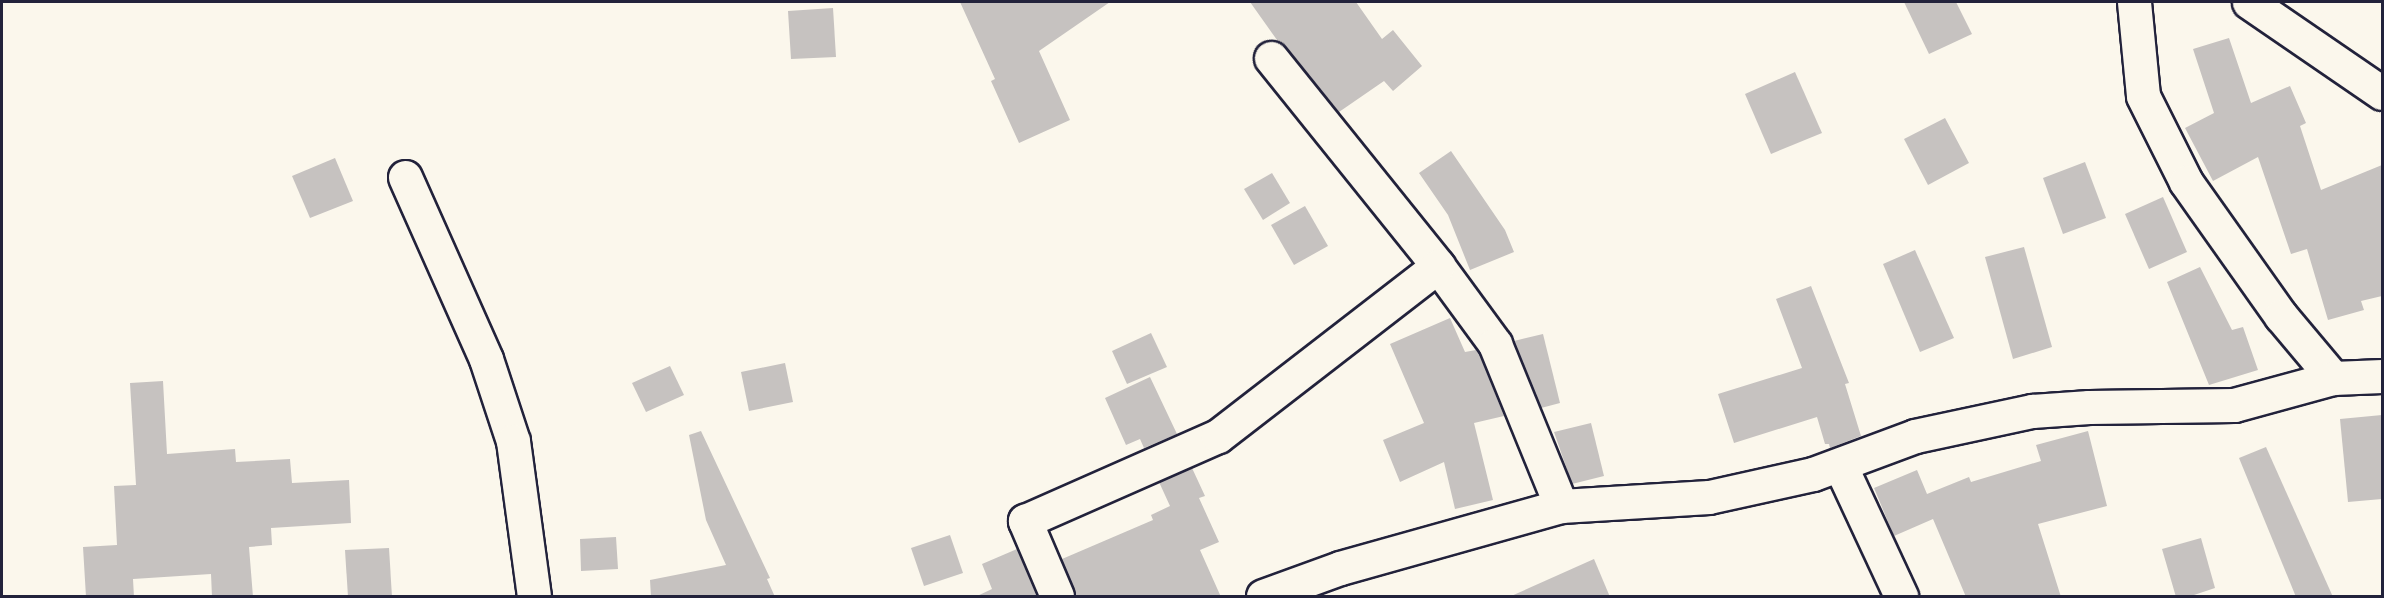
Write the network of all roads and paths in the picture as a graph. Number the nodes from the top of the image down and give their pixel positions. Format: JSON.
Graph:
{"nodes":[{"id":1,"x":2134,"y":2,"type":"edge"},
{"id":2,"x":2249,"y":2,"type":"edge"},
{"id":3,"x":1271,"y":58,"type":"dead end"},
{"id":4,"x":2382,"y":93,"type":"edge"},
{"id":5,"x":405,"y":177,"type":"dead end"},
{"id":6,"x":1438,"y":266,"type":"junction"},
{"id":7,"x":2382,"y":376,"type":"edge"},
{"id":8,"x":2333,"y":378,"type":"junction"},
{"id":9,"x":1840,"y":465,"type":"junction"},
{"id":10,"x":1561,"y":506,"type":"junction"},
{"id":11,"x":534,"y":597,"type":"edge"},
{"id":12,"x":1057,"y":597,"type":"edge"},
{"id":13,"x":1263,"y":597,"type":"edge"},
{"id":14,"x":1901,"y":597,"type":"edge"}],
"edges":[{"from":1,"to":8,"type":"street"},
{"from":2,"to":4,"type":"street"},
{"from":3,"to":6,"type":"street"},
{"from":5,"to":11,"type":"street"},
{"from":6,"to":10,"type":"street"},
{"from":6,"to":12,"type":"street"},
{"from":7,"to":8,"type":"street"},
{"from":8,"to":9,"type":"street"},
{"from":9,"to":10,"type":"street"},
{"from":9,"to":14,"type":"street"},
{"from":10,"to":13,"type":"street"}]}
